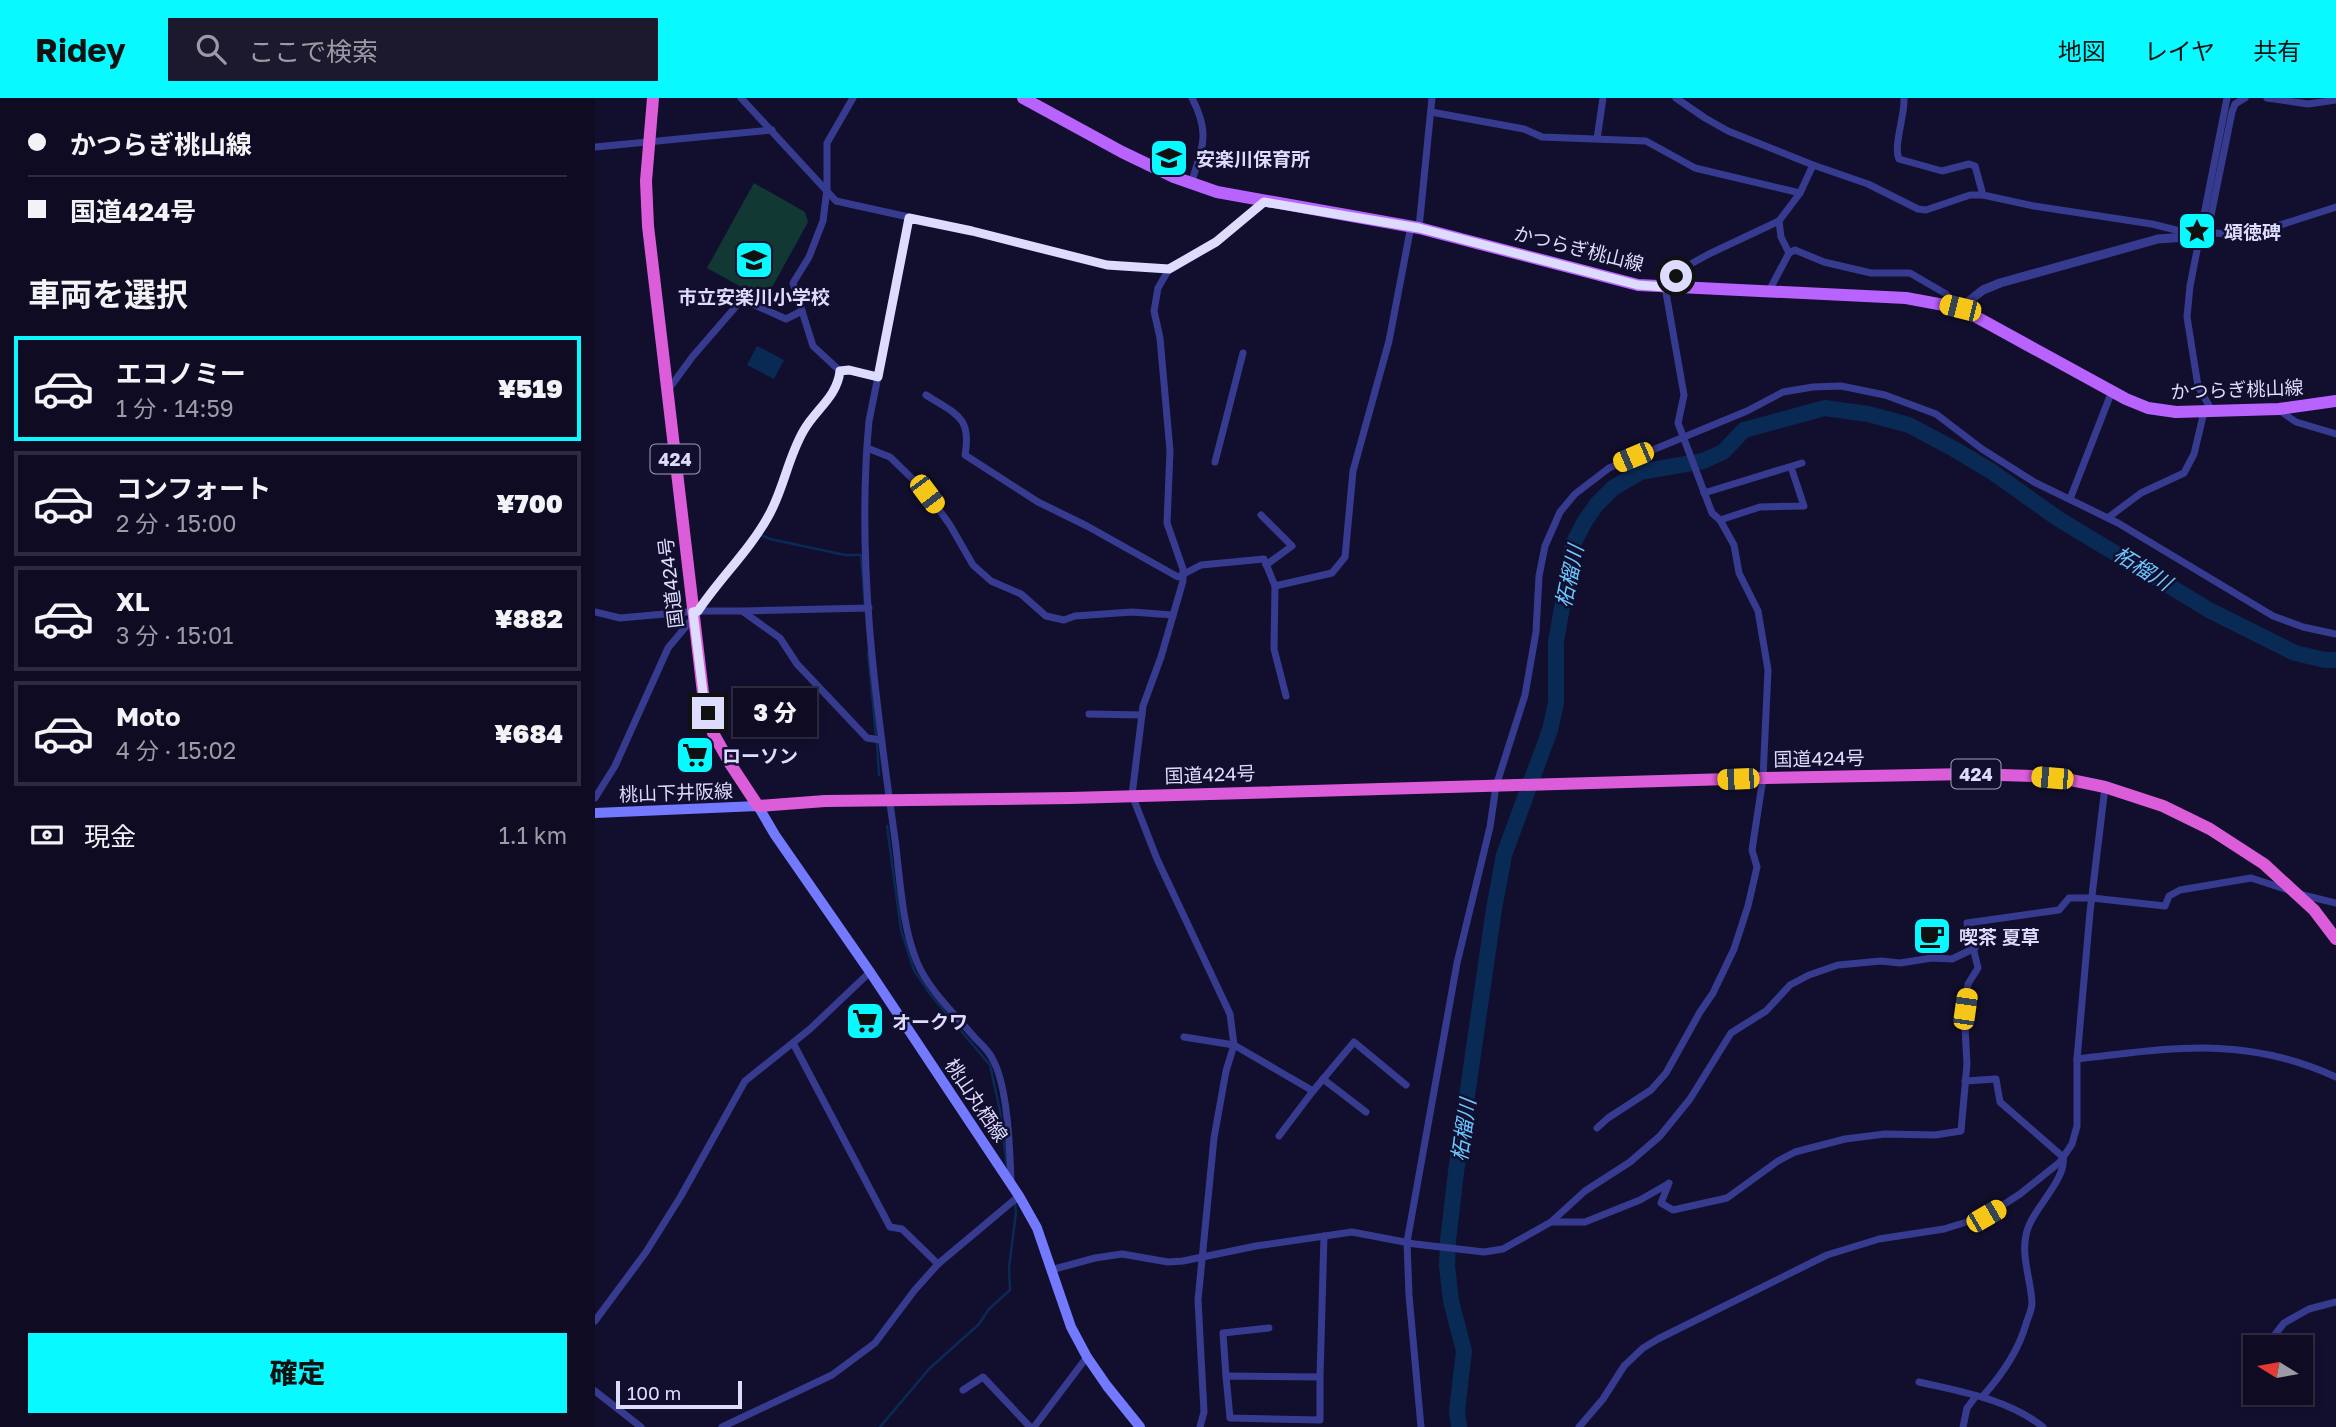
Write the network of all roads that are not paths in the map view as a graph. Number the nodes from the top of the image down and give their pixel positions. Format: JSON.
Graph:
{"nodes":[{"id":1,"x":653,"y":98,"type":"edge"},
{"id":2,"x":741,"y":98,"type":"edge"},
{"id":3,"x":853,"y":98,"type":"edge"},
{"id":4,"x":1023,"y":98,"type":"edge"},
{"id":5,"x":1192,"y":98,"type":"edge"},
{"id":6,"x":1432,"y":98,"type":"edge"},
{"id":7,"x":1603,"y":98,"type":"edge"},
{"id":8,"x":1677,"y":98,"type":"edge"},
{"id":9,"x":1904,"y":98,"type":"edge"},
{"id":10,"x":2227,"y":98,"type":"edge"},
{"id":11,"x":2245,"y":98,"type":"edge"},
{"id":12,"x":2267,"y":98,"type":"edge"},
{"id":13,"x":2336,"y":100,"type":"edge"},
{"id":14,"x":1431,"y":112,"type":"junction"},
{"id":15,"x":772,"y":130,"type":"junction"},
{"id":16,"x":1597,"y":139,"type":"junction"},
{"id":17,"x":650,"y":143,"type":"junction"},
{"id":18,"x":595,"y":147,"type":"edge"},
{"id":19,"x":1813,"y":165,"type":"junction"},
{"id":20,"x":1191,"y":184,"type":"junction"},
{"id":21,"x":827,"y":189,"type":"junction"},
{"id":22,"x":1800,"y":194,"type":"junction"},
{"id":23,"x":1983,"y":195,"type":"junction"},
{"id":24,"x":1264,"y":202,"type":"junction"},
{"id":25,"x":2336,"y":207,"type":"edge"},
{"id":26,"x":909,"y":218,"type":"junction"},
{"id":27,"x":1779,"y":220,"type":"junction"},
{"id":28,"x":1415,"y":227,"type":"junction"},
{"id":29,"x":2204,"y":236,"type":"junction"},
{"id":30,"x":1789,"y":253,"type":"junction"},
{"id":31,"x":1169,"y":269,"type":"junction"},
{"id":32,"x":1665,"y":287,"type":"junction"},
{"id":33,"x":1769,"y":292,"type":"junction"},
{"id":34,"x":1960,"y":308,"type":"junction"},
{"id":35,"x":802,"y":311,"type":"junction"},
{"id":36,"x":1243,"y":353,"type":"dead end"},
{"id":37,"x":840,"y":371,"type":"junction"},
{"id":38,"x":878,"y":377,"type":"junction"},
{"id":39,"x":667,"y":391,"type":"junction"},
{"id":40,"x":2112,"y":391,"type":"junction"},
{"id":41,"x":926,"y":395,"type":"dead end"},
{"id":42,"x":2336,"y":401,"type":"edge"},
{"id":43,"x":2279,"y":409,"type":"junction"},
{"id":44,"x":2208,"y":411,"type":"junction"},
{"id":45,"x":2336,"y":434,"type":"edge"},
{"id":46,"x":1682,"y":436,"type":"junction"},
{"id":47,"x":867,"y":448,"type":"junction"},
{"id":48,"x":1215,"y":462,"type":"dead end"},
{"id":49,"x":1802,"y":463,"type":"dead end"},
{"id":50,"x":1791,"y":467,"type":"junction"},
{"id":51,"x":1703,"y":491,"type":"junction"},
{"id":52,"x":2072,"y":503,"type":"junction"},
{"id":53,"x":1261,"y":514,"type":"dead end"},
{"id":54,"x":2109,"y":517,"type":"junction"},
{"id":55,"x":1720,"y":520,"type":"junction"},
{"id":56,"x":1266,"y":565,"type":"junction"},
{"id":57,"x":1183,"y":575,"type":"junction"},
{"id":58,"x":1275,"y":586,"type":"junction"},
{"id":59,"x":866,"y":608,"type":"junction"},
{"id":60,"x":742,"y":611,"type":"junction"},
{"id":61,"x":595,"y":612,"type":"edge"},
{"id":62,"x":695,"y":614,"type":"junction"},
{"id":63,"x":1173,"y":615,"type":"junction"},
{"id":64,"x":2336,"y":634,"type":"edge"},
{"id":65,"x":1286,"y":696,"type":"dead end"},
{"id":66,"x":1089,"y":714,"type":"dead end"},
{"id":67,"x":1142,"y":715,"type":"junction"},
{"id":68,"x":877,"y":740,"type":"junction"},
{"id":69,"x":1763,"y":778,"type":"junction"},
{"id":70,"x":1499,"y":786,"type":"junction"},
{"id":71,"x":2105,"y":787,"type":"junction"},
{"id":72,"x":1132,"y":795,"type":"junction"},
{"id":73,"x":595,"y":798,"type":"edge"},
{"id":74,"x":890,"y":802,"type":"junction"},
{"id":75,"x":758,"y":806,"type":"junction"},
{"id":76,"x":595,"y":813,"type":"edge"},
{"id":77,"x":2298,"y":894,"type":"junction"},
{"id":78,"x":2092,"y":898,"type":"junction"},
{"id":79,"x":2336,"y":904,"type":"edge"},
{"id":80,"x":2336,"y":939,"type":"edge"},
{"id":81,"x":1975,"y":948,"type":"junction"},
{"id":82,"x":870,"y":972,"type":"junction"},
{"id":83,"x":1184,"y":1037,"type":"dead end"},
{"id":84,"x":793,"y":1043,"type":"junction"},
{"id":85,"x":1234,"y":1045,"type":"junction"},
{"id":86,"x":2077,"y":1059,"type":"junction"},
{"id":87,"x":2336,"y":1077,"type":"edge"},
{"id":88,"x":1323,"y":1079,"type":"junction"},
{"id":89,"x":1965,"y":1081,"type":"junction"},
{"id":90,"x":1406,"y":1084,"type":"dead end"},
{"id":91,"x":1313,"y":1091,"type":"junction"},
{"id":92,"x":1366,"y":1112,"type":"dead end"},
{"id":93,"x":1597,"y":1128,"type":"dead end"},
{"id":94,"x":1279,"y":1136,"type":"dead end"},
{"id":95,"x":2063,"y":1157,"type":"junction"},
{"id":96,"x":1011,"y":1183,"type":"junction"},
{"id":97,"x":1019,"y":1196,"type":"junction"},
{"id":98,"x":1552,"y":1222,"type":"junction"},
{"id":99,"x":1324,"y":1236,"type":"junction"},
{"id":100,"x":1411,"y":1243,"type":"junction"},
{"id":101,"x":1201,"y":1257,"type":"junction"},
{"id":102,"x":938,"y":1264,"type":"junction"},
{"id":103,"x":1051,"y":1270,"type":"junction"},
{"id":104,"x":2336,"y":1301,"type":"edge"},
{"id":105,"x":595,"y":1321,"type":"edge"},
{"id":106,"x":1269,"y":1328,"type":"dead end"},
{"id":107,"x":2275,"y":1335,"type":"edge"},
{"id":108,"x":1087,"y":1357,"type":"junction"},
{"id":109,"x":1226,"y":1376,"type":"junction"},
{"id":110,"x":1320,"y":1377,"type":"junction"},
{"id":111,"x":1919,"y":1382,"type":"dead end"},
{"id":112,"x":963,"y":1390,"type":"dead end"},
{"id":113,"x":595,"y":1391,"type":"edge"},
{"id":114,"x":1979,"y":1396,"type":"junction"},
{"id":115,"x":641,"y":1427,"type":"edge"},
{"id":116,"x":722,"y":1427,"type":"edge"},
{"id":117,"x":1032,"y":1427,"type":"edge"},
{"id":118,"x":1140,"y":1427,"type":"edge"},
{"id":119,"x":1200,"y":1427,"type":"edge"},
{"id":120,"x":1421,"y":1427,"type":"edge"},
{"id":121,"x":1579,"y":1427,"type":"edge"},
{"id":122,"x":1963,"y":1427,"type":"edge"},
{"id":123,"x":2043,"y":1427,"type":"edge"}],
"edges":[{"from":1,"to":17,"type":"highway","name":"国道424号","number":"424"},
{"from":2,"to":15,"type":"street"},
{"from":3,"to":21,"type":"street"},
{"from":4,"to":20,"type":"main road","name":"かつらぎ桃山線"},
{"from":5,"to":20,"type":"street"},
{"from":6,"to":14,"type":"street"},
{"from":7,"to":16,"type":"street"},
{"from":8,"to":19,"type":"street"},
{"from":9,"to":23,"type":"street"},
{"from":10,"to":29,"type":"street"},
{"from":11,"to":29,"type":"street"},
{"from":12,"to":13,"type":"street"},
{"from":14,"to":16,"type":"street"},
{"from":14,"to":28,"type":"street"},
{"from":15,"to":17,"type":"street"},
{"from":15,"to":21,"type":"street"},
{"from":16,"to":22,"type":"street"},
{"from":17,"to":18,"type":"street"},
{"from":17,"to":39,"type":"highway","name":"国道424号","number":"424"},
{"from":19,"to":22,"type":"street"},
{"from":19,"to":23,"type":"street"},
{"from":20,"to":24,"type":"main road","name":"かつらぎ桃山線"},
{"from":21,"to":26,"type":"street"},
{"from":21,"to":35,"type":"street"},
{"from":22,"to":27,"type":"street"},
{"from":23,"to":29,"type":"street"},
{"from":24,"to":28,"type":"main road","name":"かつらぎ桃山線"},
{"from":24,"to":31,"type":"street"},
{"from":25,"to":29,"type":"street"},
{"from":26,"to":31,"type":"street"},
{"from":26,"to":38,"type":"street"},
{"from":27,"to":30,"type":"street"},
{"from":27,"to":32,"type":"street"},
{"from":28,"to":32,"type":"main road","name":"かつらぎ桃山線"},
{"from":28,"to":58,"type":"street"},
{"from":29,"to":34,"type":"street"},
{"from":29,"to":44,"type":"street"},
{"from":30,"to":33,"type":"street"},
{"from":30,"to":34,"type":"street"},
{"from":31,"to":57,"type":"street"},
{"from":32,"to":33,"type":"main road","name":"かつらぎ桃山線"},
{"from":32,"to":46,"type":"street"},
{"from":33,"to":34,"type":"main road","name":"かつらぎ桃山線"},
{"from":34,"to":40,"type":"main road","name":"かつらぎ桃山線"},
{"from":35,"to":37,"type":"street"},
{"from":35,"to":39,"type":"street"},
{"from":36,"to":48,"type":"street"},
{"from":37,"to":38,"type":"street"},
{"from":37,"to":62,"type":"street"},
{"from":38,"to":47,"type":"street"},
{"from":39,"to":62,"type":"highway","name":"国道424号","number":"424"},
{"from":40,"to":44,"type":"main road","name":"かつらぎ桃山線"},
{"from":40,"to":52,"type":"street"},
{"from":41,"to":57,"type":"street"},
{"from":42,"to":43,"type":"main road","name":"かつらぎ桃山線"},
{"from":43,"to":44,"type":"main road","name":"かつらぎ桃山線"},
{"from":43,"to":45,"type":"street"},
{"from":44,"to":54,"type":"street"},
{"from":46,"to":51,"type":"street"},
{"from":46,"to":52,"type":"street"},
{"from":46,"to":70,"type":"street"},
{"from":47,"to":59,"type":"street"},
{"from":47,"to":63,"type":"street"},
{"from":49,"to":50,"type":"street"},
{"from":50,"to":51,"type":"street"},
{"from":50,"to":55,"type":"street"},
{"from":51,"to":55,"type":"street"},
{"from":52,"to":54,"type":"street"},
{"from":53,"to":56,"type":"street"},
{"from":54,"to":64,"type":"street"},
{"from":55,"to":69,"type":"street"},
{"from":56,"to":57,"type":"street"},
{"from":56,"to":58,"type":"street"},
{"from":57,"to":63,"type":"street"},
{"from":58,"to":65,"type":"street"},
{"from":59,"to":60,"type":"street"},
{"from":59,"to":68,"type":"street"},
{"from":60,"to":62,"type":"street"},
{"from":60,"to":68,"type":"street"},
{"from":61,"to":62,"type":"street"},
{"from":62,"to":73,"type":"street"},
{"from":62,"to":75,"type":"highway","name":"国道424号","number":"424"},
{"from":63,"to":67,"type":"street"},
{"from":66,"to":67,"type":"street"},
{"from":67,"to":72,"type":"street"},
{"from":68,"to":74,"type":"street"},
{"from":69,"to":70,"type":"highway","name":"国道424号","number":"424"},
{"from":69,"to":71,"type":"highway","name":"国道424号","number":"424"},
{"from":69,"to":93,"type":"street"},
{"from":70,"to":72,"type":"highway","name":"国道424号","number":"424"},
{"from":70,"to":100,"type":"street"},
{"from":71,"to":77,"type":"highway","name":"国道424号","number":"424"},
{"from":71,"to":78,"type":"street"},
{"from":72,"to":74,"type":"highway","name":"国道424号","number":"424"},
{"from":72,"to":85,"type":"street"},
{"from":74,"to":75,"type":"highway","name":"国道424号","number":"424"},
{"from":74,"to":96,"type":"street"},
{"from":75,"to":76,"type":"main road","name":"桃山下井阪線"},
{"from":75,"to":82,"type":"main road","name":"桃山丸栖線"},
{"from":77,"to":78,"type":"street"},
{"from":77,"to":79,"type":"street"},
{"from":77,"to":80,"type":"highway","name":"国道424号","number":"424"},
{"from":78,"to":81,"type":"street"},
{"from":78,"to":86,"type":"street"},
{"from":81,"to":89,"type":"street"},
{"from":81,"to":98,"type":"street"},
{"from":82,"to":84,"type":"street"},
{"from":82,"to":96,"type":"main road","name":"桃山丸栖線"},
{"from":83,"to":85,"type":"street"},
{"from":84,"to":102,"type":"street"},
{"from":84,"to":105,"type":"street"},
{"from":85,"to":91,"type":"street"},
{"from":85,"to":101,"type":"street"},
{"from":86,"to":87,"type":"street"},
{"from":86,"to":95,"type":"street"},
{"from":88,"to":90,"type":"street"},
{"from":88,"to":91,"type":"street"},
{"from":88,"to":92,"type":"street"},
{"from":89,"to":95,"type":"street"},
{"from":89,"to":98,"type":"street"},
{"from":91,"to":94,"type":"street"},
{"from":95,"to":114,"type":"street"},
{"from":95,"to":121,"type":"street"},
{"from":96,"to":97,"type":"main road","name":"桃山丸栖線"},
{"from":97,"to":102,"type":"street"},
{"from":97,"to":103,"type":"main road","name":"桃山丸栖線"},
{"from":98,"to":100,"type":"street"},
{"from":99,"to":100,"type":"street"},
{"from":99,"to":101,"type":"street"},
{"from":99,"to":110,"type":"street"},
{"from":100,"to":120,"type":"street"},
{"from":101,"to":103,"type":"street"},
{"from":101,"to":119,"type":"street"},
{"from":102,"to":116,"type":"street"},
{"from":103,"to":108,"type":"main road","name":"桃山丸栖線"},
{"from":104,"to":107,"type":"street"},
{"from":106,"to":109,"type":"street"},
{"from":108,"to":117,"type":"street"},
{"from":108,"to":118,"type":"main road","name":"桃山丸栖線"},
{"from":109,"to":110,"type":"street"},
{"from":109,"to":110,"type":"street"},
{"from":111,"to":114,"type":"street"},
{"from":112,"to":117,"type":"street"},
{"from":113,"to":115,"type":"street"},
{"from":114,"to":122,"type":"street"},
{"from":114,"to":123,"type":"street"}]}
